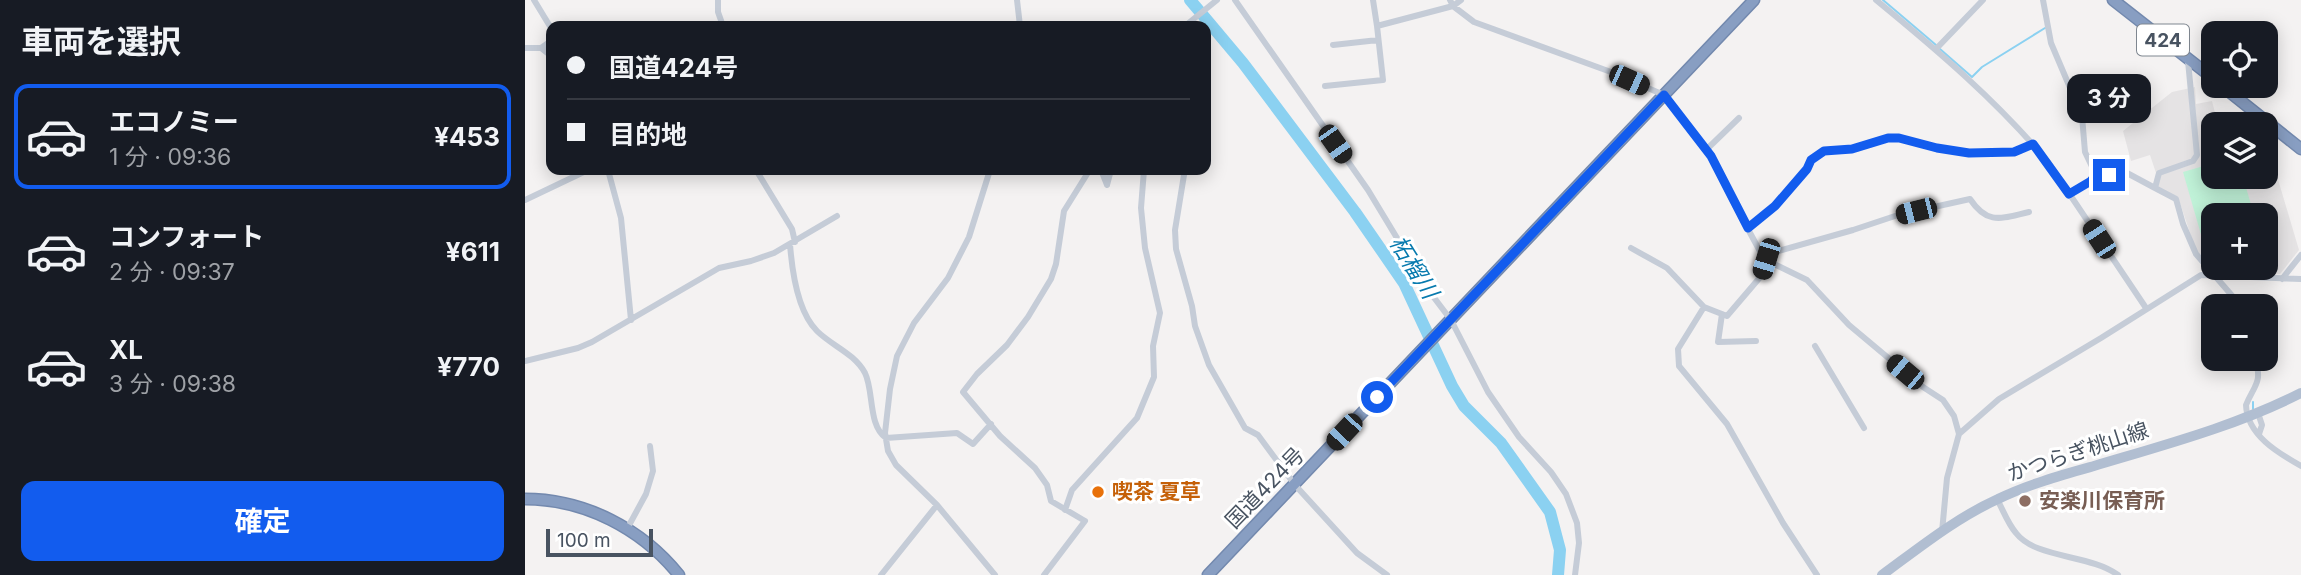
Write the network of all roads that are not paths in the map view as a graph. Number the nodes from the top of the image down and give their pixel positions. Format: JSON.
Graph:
{"nodes":[{"id":1,"x":534,"y":0,"type":"edge"},
{"id":2,"x":718,"y":0,"type":"edge"},
{"id":3,"x":1017,"y":0,"type":"edge"},
{"id":4,"x":1217,"y":0,"type":"edge"},
{"id":5,"x":1235,"y":0,"type":"edge"},
{"id":6,"x":1373,"y":0,"type":"edge"},
{"id":7,"x":1461,"y":0,"type":"edge"},
{"id":8,"x":1754,"y":0,"type":"edge"},
{"id":9,"x":1876,"y":0,"type":"edge"},
{"id":10,"x":1983,"y":0,"type":"edge"},
{"id":11,"x":2043,"y":0,"type":"edge"},
{"id":12,"x":2113,"y":0,"type":"edge"},
{"id":13,"x":1451,"y":3,"type":"edge"},
{"id":14,"x":547,"y":21,"type":"edge"},
{"id":15,"x":721,"y":21,"type":"edge"},
{"id":16,"x":1019,"y":21,"type":"edge"},
{"id":17,"x":1191,"y":21,"type":"edge"},
{"id":18,"x":1377,"y":26,"type":"junction"},
{"id":19,"x":1378,"y":40,"type":"junction"},
{"id":20,"x":546,"y":44,"type":"edge"},
{"id":21,"x":1333,"y":45,"type":"dead end"},
{"id":22,"x":525,"y":48,"type":"edge"},
{"id":23,"x":541,"y":48,"type":"junction"},
{"id":24,"x":1937,"y":48,"type":"junction"},
{"id":25,"x":546,"y":52,"type":"edge"},
{"id":26,"x":2188,"y":59,"type":"junction"},
{"id":27,"x":2201,"y":69,"type":"edge"},
{"id":28,"x":1325,"y":86,"type":"dead end"},
{"id":29,"x":1664,"y":95,"type":"junction"},
{"id":30,"x":2237,"y":98,"type":"edge"},
{"id":31,"x":1739,"y":118,"type":"dead end"},
{"id":32,"x":2033,"y":144,"type":"junction"},
{"id":33,"x":1707,"y":149,"type":"junction"},
{"id":34,"x":2301,"y":149,"type":"edge"},
{"id":35,"x":578,"y":175,"type":"edge"},
{"id":36,"x":609,"y":175,"type":"edge"},
{"id":37,"x":760,"y":175,"type":"edge"},
{"id":38,"x":988,"y":175,"type":"edge"},
{"id":39,"x":1086,"y":175,"type":"edge"},
{"id":40,"x":1103,"y":175,"type":"edge"},
{"id":41,"x":1110,"y":175,"type":"edge"},
{"id":42,"x":1144,"y":175,"type":"edge"},
{"id":43,"x":1184,"y":175,"type":"dead end"},
{"id":44,"x":2096,"y":175,"type":"junction"},
{"id":45,"x":2155,"y":188,"type":"junction"},
{"id":46,"x":2069,"y":194,"type":"junction"},
{"id":47,"x":525,"y":200,"type":"edge"},
{"id":48,"x":2029,"y":212,"type":"dead end"},
{"id":49,"x":837,"y":216,"type":"dead end"},
{"id":50,"x":1748,"y":228,"type":"junction"},
{"id":51,"x":792,"y":243,"type":"junction"},
{"id":52,"x":1631,"y":248,"type":"dead end"},
{"id":53,"x":2301,"y":255,"type":"edge"},
{"id":54,"x":1766,"y":259,"type":"junction"},
{"id":55,"x":2201,"y":260,"type":"edge"},
{"id":56,"x":2201,"y":275,"type":"edge"},
{"id":57,"x":2278,"y":279,"type":"edge"},
{"id":58,"x":2282,"y":279,"type":"junction"},
{"id":59,"x":2301,"y":279,"type":"edge"},
{"id":60,"x":2217,"y":280,"type":"edge"},
{"id":61,"x":2230,"y":294,"type":"edge"},
{"id":62,"x":1704,"y":307,"type":"junction"},
{"id":63,"x":2145,"y":308,"type":"junction"},
{"id":64,"x":1722,"y":314,"type":"junction"},
{"id":65,"x":631,"y":320,"type":"junction"},
{"id":66,"x":1449,"y":321,"type":"junction"},
{"id":67,"x":1756,"y":341,"type":"dead end"},
{"id":68,"x":1815,"y":346,"type":"dead end"},
{"id":69,"x":525,"y":361,"type":"edge"},
{"id":70,"x":2258,"y":371,"type":"edge"},
{"id":71,"x":2301,"y":393,"type":"edge"},
{"id":72,"x":2253,"y":414,"type":"junction"},
{"id":73,"x":991,"y":424,"type":"junction"},
{"id":74,"x":1864,"y":428,"type":"dead end"},
{"id":75,"x":1959,"y":434,"type":"junction"},
{"id":76,"x":886,"y":438,"type":"junction"},
{"id":77,"x":650,"y":446,"type":"dead end"},
{"id":78,"x":2301,"y":466,"type":"edge"},
{"id":79,"x":1295,"y":485,"type":"junction"},
{"id":80,"x":525,"y":499,"type":"edge"},
{"id":81,"x":1997,"y":499,"type":"junction"},
{"id":82,"x":937,"y":505,"type":"junction"},
{"id":83,"x":1065,"y":510,"type":"junction"},
{"id":84,"x":627,"y":529,"type":"junction"},
{"id":85,"x":1942,"y":532,"type":"junction"},
{"id":86,"x":680,"y":575,"type":"edge"},
{"id":87,"x":881,"y":575,"type":"edge"},
{"id":88,"x":995,"y":575,"type":"edge"},
{"id":89,"x":1044,"y":575,"type":"edge"},
{"id":90,"x":1208,"y":575,"type":"edge"},
{"id":91,"x":1387,"y":575,"type":"edge"},
{"id":92,"x":1575,"y":575,"type":"edge"},
{"id":93,"x":1817,"y":575,"type":"edge"},
{"id":94,"x":1882,"y":575,"type":"edge"},
{"id":95,"x":2118,"y":575,"type":"edge"}],
"edges":[{"from":1,"to":14,"type":"street"},
{"from":2,"to":15,"type":"street"},
{"from":3,"to":16,"type":"street"},
{"from":4,"to":17,"type":"street"},
{"from":5,"to":66,"type":"street"},
{"from":6,"to":18,"type":"street"},
{"from":7,"to":13,"type":"street"},
{"from":8,"to":29,"type":"highway","name":"国道424号"},
{"from":9,"to":24,"type":"street"},
{"from":10,"to":24,"type":"street"},
{"from":11,"to":44,"type":"street"},
{"from":12,"to":26,"type":"highway","number":"424"},
{"from":13,"to":18,"type":"street"},
{"from":13,"to":29,"type":"street"},
{"from":18,"to":19,"type":"street"},
{"from":19,"to":21,"type":"street"},
{"from":19,"to":28,"type":"street"},
{"from":20,"to":23,"type":"street"},
{"from":22,"to":23,"type":"street"},
{"from":23,"to":25,"type":"street"},
{"from":24,"to":32,"type":"street"},
{"from":26,"to":27,"type":"highway","number":"424"},
{"from":26,"to":45,"type":"street"},
{"from":29,"to":33,"type":"street"},
{"from":29,"to":66,"type":"highway","name":"国道424号"},
{"from":30,"to":34,"type":"highway"},
{"from":31,"to":33,"type":"street"},
{"from":32,"to":46,"type":"street"},
{"from":32,"to":50,"type":"street"},
{"from":33,"to":50,"type":"street"},
{"from":35,"to":47,"type":"street"},
{"from":36,"to":65,"type":"street"},
{"from":37,"to":51,"type":"street"},
{"from":38,"to":76,"type":"street"},
{"from":39,"to":73,"type":"street"},
{"from":40,"to":41,"type":"street"},
{"from":42,"to":83,"type":"street"},
{"from":43,"to":79,"type":"street"},
{"from":44,"to":45,"type":"street"},
{"from":44,"to":46,"type":"street"},
{"from":45,"to":55,"type":"street"},
{"from":46,"to":63,"type":"street"},
{"from":48,"to":54,"type":"street"},
{"from":49,"to":51,"type":"street"},
{"from":50,"to":54,"type":"street"},
{"from":51,"to":65,"type":"street"},
{"from":51,"to":76,"type":"street"},
{"from":52,"to":62,"type":"street"},
{"from":53,"to":58,"type":"street"},
{"from":54,"to":64,"type":"street"},
{"from":54,"to":75,"type":"street"},
{"from":56,"to":63,"type":"street"},
{"from":57,"to":58,"type":"street"},
{"from":58,"to":59,"type":"street"},
{"from":60,"to":61,"type":"street"},
{"from":62,"to":64,"type":"street"},
{"from":62,"to":93,"type":"street"},
{"from":63,"to":75,"type":"street"},
{"from":64,"to":67,"type":"street"},
{"from":65,"to":69,"type":"street"},
{"from":66,"to":79,"type":"highway","name":"国道424号"},
{"from":66,"to":92,"type":"street"},
{"from":68,"to":74,"type":"street"},
{"from":70,"to":72,"type":"street"},
{"from":71,"to":72,"type":"main road","name":"かつらぎ桃山線"},
{"from":72,"to":78,"type":"street"},
{"from":72,"to":81,"type":"main road","name":"かつらぎ桃山線"},
{"from":73,"to":76,"type":"street"},
{"from":73,"to":83,"type":"street"},
{"from":75,"to":85,"type":"street"},
{"from":76,"to":82,"type":"street"},
{"from":77,"to":84,"type":"street"},
{"from":79,"to":90,"type":"highway","name":"国道424号"},
{"from":79,"to":91,"type":"street"},
{"from":80,"to":84,"type":"highway"},
{"from":81,"to":85,"type":"main road","name":"かつらぎ桃山線"},
{"from":81,"to":95,"type":"street"},
{"from":82,"to":87,"type":"street"},
{"from":82,"to":88,"type":"street"},
{"from":83,"to":89,"type":"street"},
{"from":84,"to":86,"type":"highway"},
{"from":85,"to":94,"type":"main road","name":"かつらぎ桃山線"}]}
